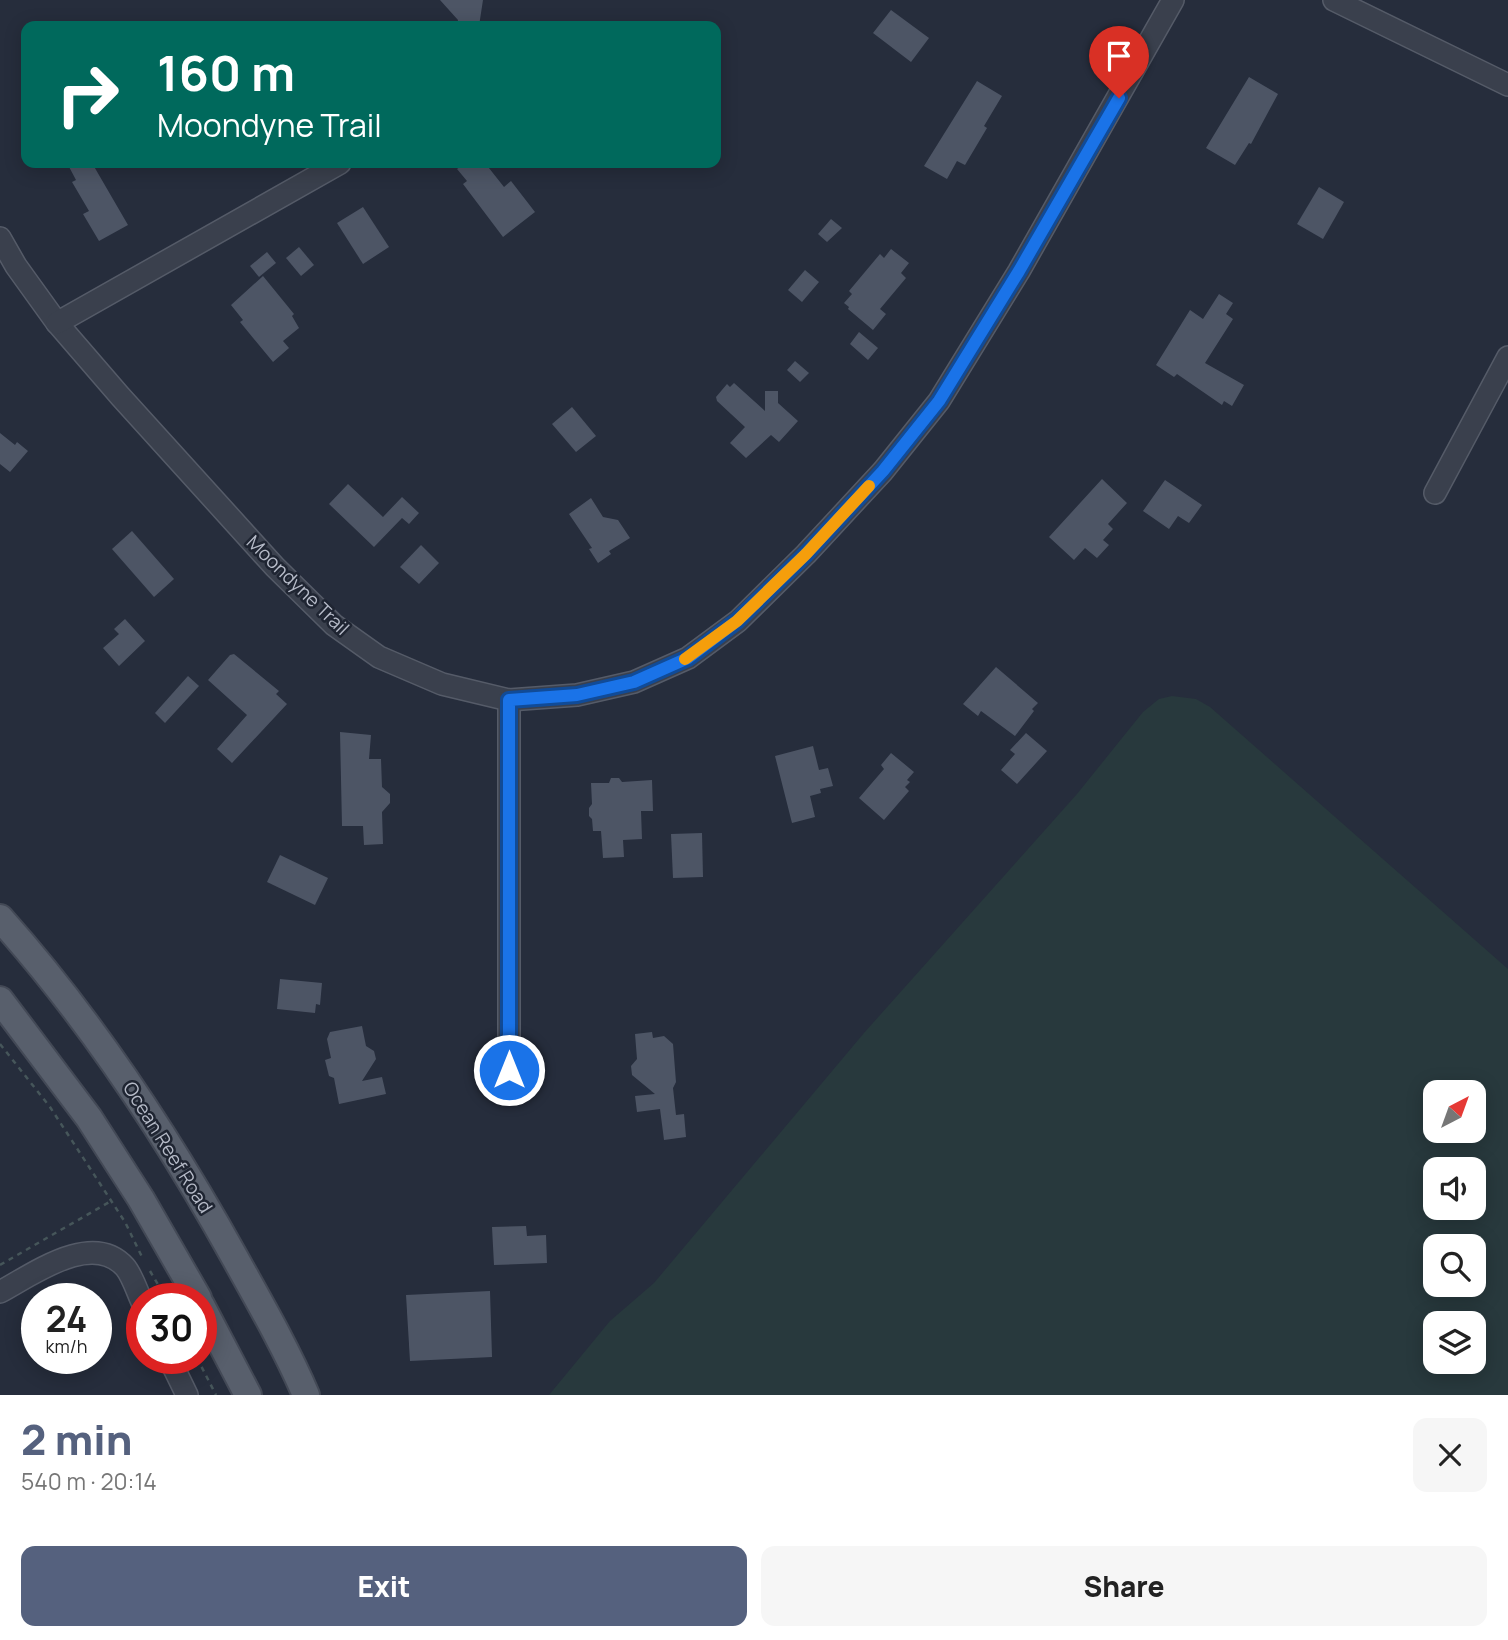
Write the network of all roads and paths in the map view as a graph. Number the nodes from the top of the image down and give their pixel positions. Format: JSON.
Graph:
{"nodes":[{"id":1,"x":1173,"y":0,"type":"edge"},
{"id":2,"x":1335,"y":0,"type":"edge"},
{"id":3,"x":1508,"y":85,"type":"edge"},
{"id":4,"x":331,"y":168,"type":"edge"},
{"id":5,"x":0,"y":239,"type":"edge"},
{"id":6,"x":57,"y":323,"type":"junction"},
{"id":7,"x":1508,"y":357,"type":"edge"},
{"id":8,"x":1435,"y":493,"type":"dead end"},
{"id":9,"x":509,"y":700,"type":"junction"},
{"id":10,"x":0,"y":918,"type":"edge"},
{"id":11,"x":0,"y":1000,"type":"edge"},
{"id":12,"x":0,"y":1044,"type":"edge"},
{"id":13,"x":509,"y":1070,"type":"dead end"},
{"id":14,"x":111,"y":1201,"type":"junction"},
{"id":15,"x":0,"y":1265,"type":"edge"},
{"id":16,"x":133,"y":1283,"type":"edge"},
{"id":17,"x":157,"y":1283,"type":"edge"},
{"id":18,"x":189,"y":1283,"type":"edge"},
{"id":19,"x":0,"y":1292,"type":"edge"},
{"id":20,"x":217,"y":1336,"type":"edge"},
{"id":21,"x":177,"y":1374,"type":"edge"},
{"id":22,"x":205,"y":1374,"type":"edge"},
{"id":23,"x":187,"y":1395,"type":"edge"},
{"id":24,"x":216,"y":1395,"type":"edge"},
{"id":25,"x":248,"y":1395,"type":"edge"},
{"id":26,"x":306,"y":1395,"type":"edge"}],
"edges":[{"from":1,"to":9,"type":"street","name":"Moondyne Trail"},
{"from":2,"to":3,"type":"street"},
{"from":4,"to":6,"type":"street"},
{"from":5,"to":6,"type":"street","name":"Moondyne Trail"},
{"from":6,"to":9,"type":"street","name":"Moondyne Trail"},
{"from":7,"to":8,"type":"street"},
{"from":9,"to":13,"type":"street"},
{"from":10,"to":26,"type":"main road","name":"Ocean Reef Road"},
{"from":11,"to":18,"type":"main road"},
{"from":12,"to":14,"type":"path"},
{"from":14,"to":15,"type":"path"},
{"from":14,"to":17,"type":"path"},
{"from":16,"to":19,"type":"street"},
{"from":20,"to":25,"type":"main road"},
{"from":21,"to":23,"type":"street"},
{"from":22,"to":24,"type":"path"}]}
